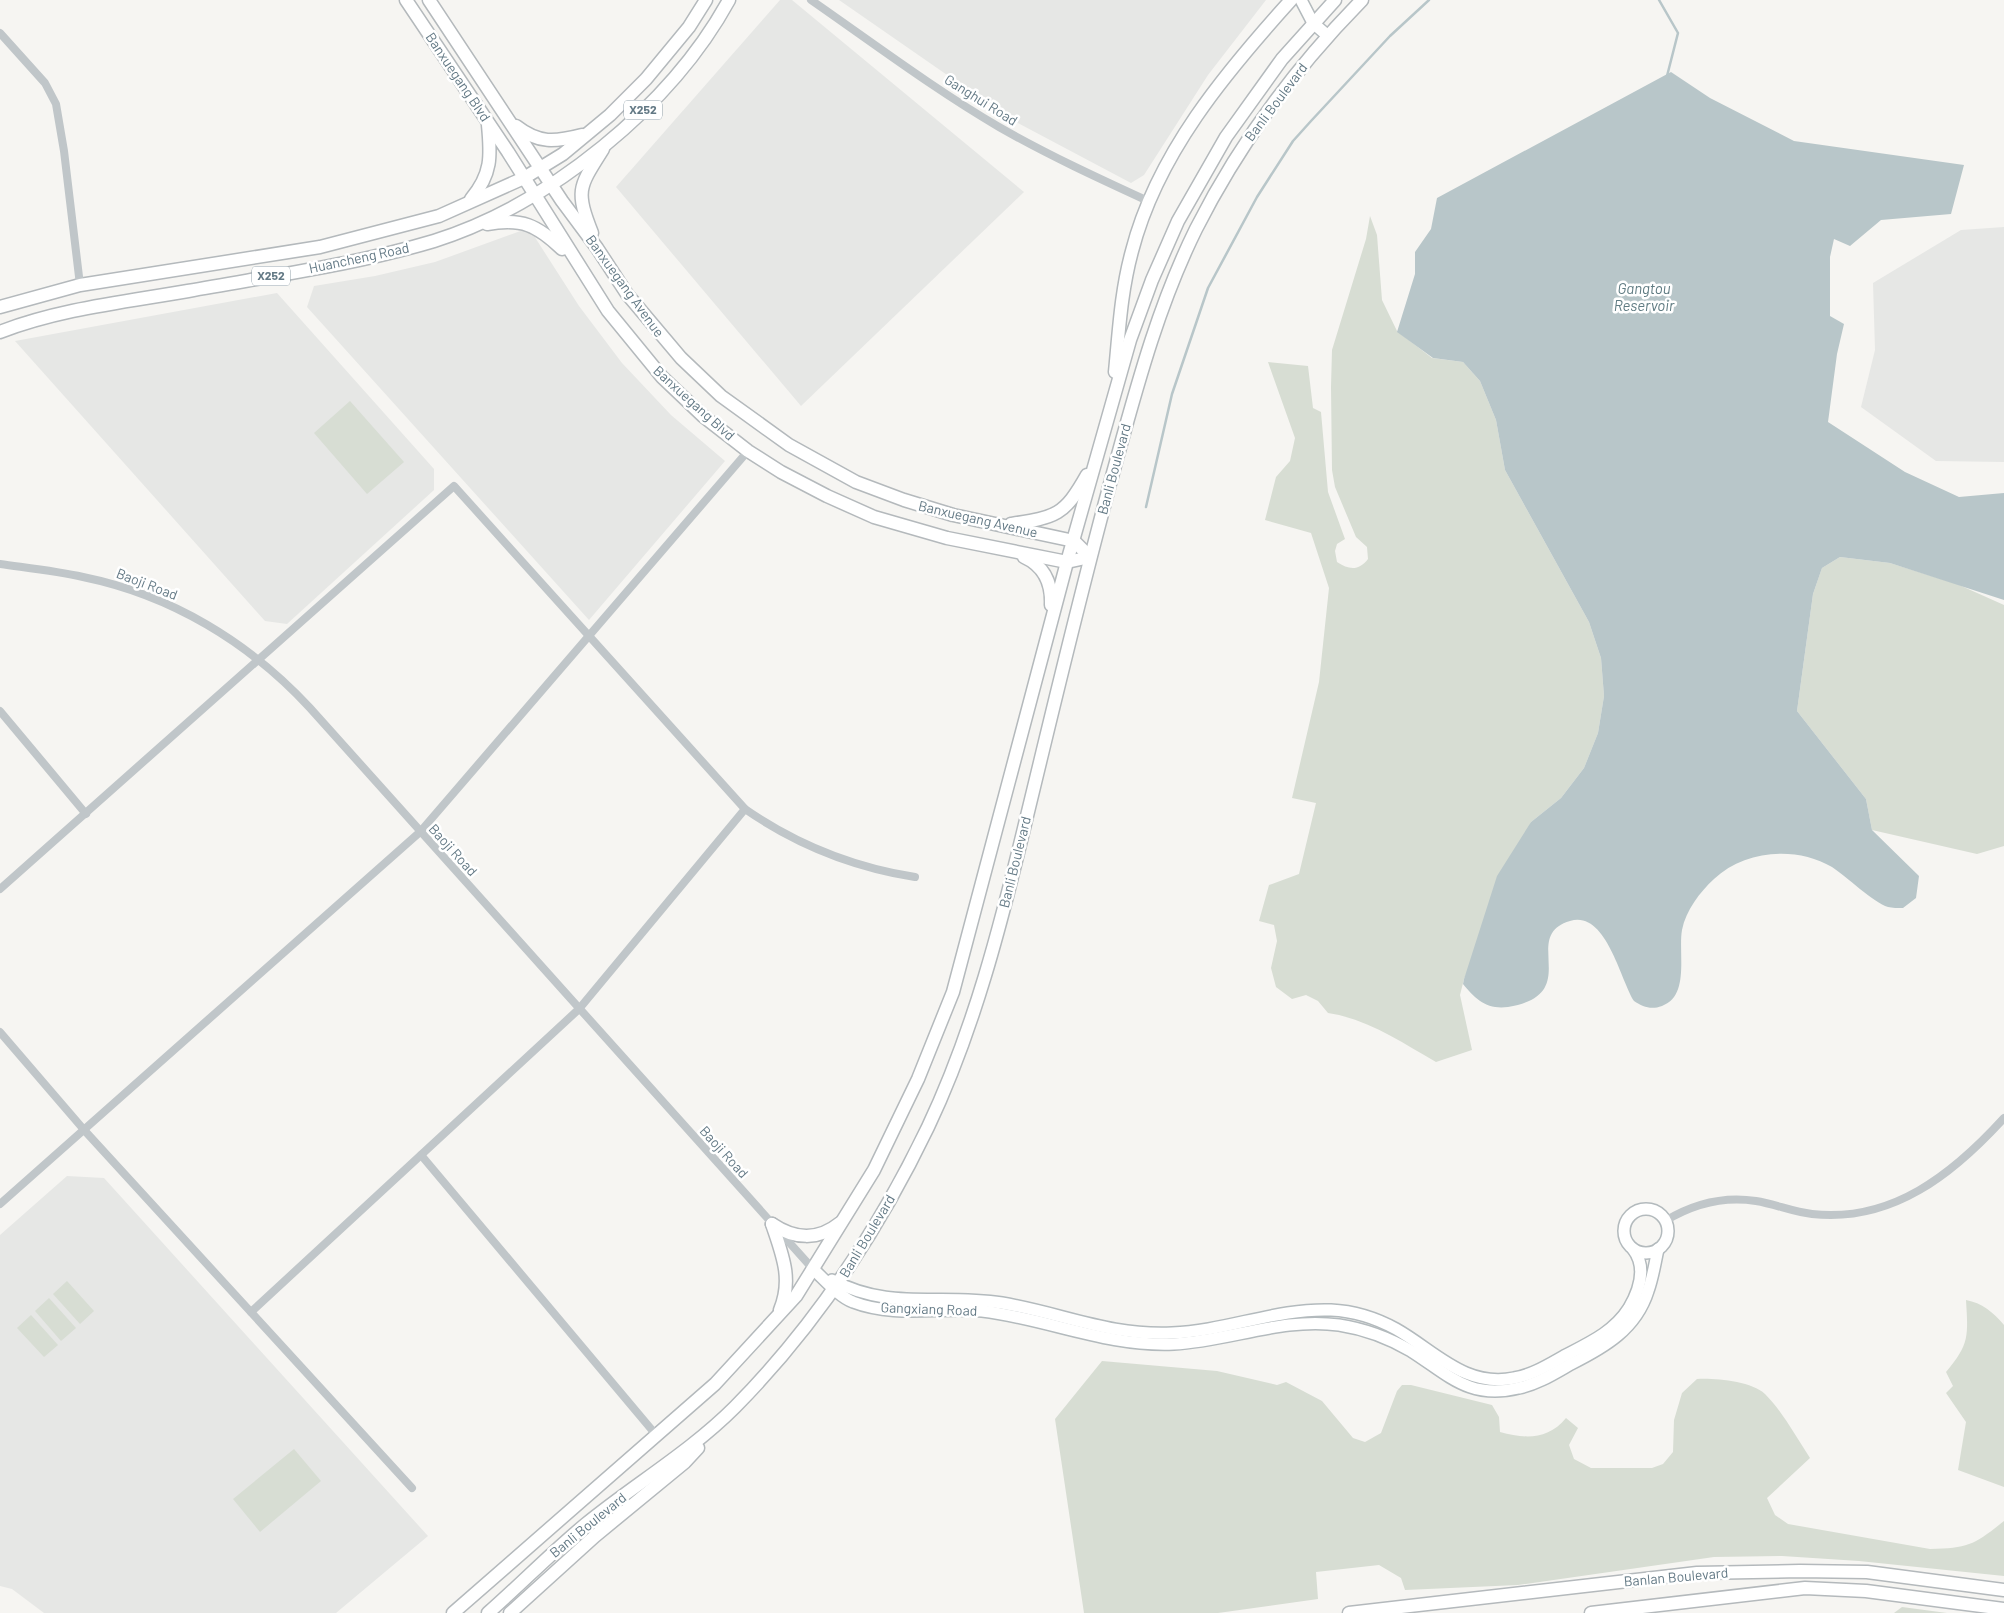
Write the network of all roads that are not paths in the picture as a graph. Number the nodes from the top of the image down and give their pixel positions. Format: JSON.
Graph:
{"nodes":[{"id":1,"x":406,"y":0,"type":"edge"},
{"id":2,"x":429,"y":0,"type":"edge"},
{"id":3,"x":706,"y":0,"type":"edge"},
{"id":4,"x":729,"y":0,"type":"edge"},
{"id":5,"x":811,"y":0,"type":"edge"},
{"id":6,"x":1291,"y":0,"type":"edge"},
{"id":7,"x":1302,"y":0,"type":"edge"},
{"id":8,"x":1334,"y":0,"type":"edge"},
{"id":9,"x":1362,"y":0,"type":"edge"},
{"id":10,"x":1313,"y":23,"type":"junction"},
{"id":11,"x":0,"y":33,"type":"edge"},
{"id":12,"x":1328,"y":36,"type":"junction"},
{"id":13,"x":510,"y":121,"type":"junction"},
{"id":14,"x":488,"y":122,"type":"junction"},
{"id":15,"x":586,"y":134,"type":"junction"},
{"id":16,"x":609,"y":140,"type":"junction"},
{"id":17,"x":541,"y":168,"type":"junction"},
{"id":18,"x":524,"y":178,"type":"junction"},
{"id":19,"x":551,"y":184,"type":"junction"},
{"id":20,"x":534,"y":196,"type":"junction"},
{"id":21,"x":1148,"y":201,"type":"junction"},
{"id":22,"x":467,"y":203,"type":"junction"},
{"id":23,"x":472,"y":227,"type":"junction"},
{"id":24,"x":597,"y":248,"type":"junction"},
{"id":25,"x":578,"y":263,"type":"junction"},
{"id":26,"x":80,"y":285,"type":"junction"},
{"id":27,"x":0,"y":307,"type":"edge"},
{"id":28,"x":0,"y":332,"type":"edge"},
{"id":29,"x":1111,"y":406,"type":"junction"},
{"id":30,"x":748,"y":451,"type":"junction"},
{"id":31,"x":1097,"y":458,"type":"junction"},
{"id":32,"x":1003,"y":526,"type":"junction"},
{"id":33,"x":1074,"y":541,"type":"junction"},
{"id":34,"x":998,"y":547,"type":"junction"},
{"id":35,"x":1090,"y":557,"type":"junction"},
{"id":36,"x":1067,"y":562,"type":"junction"},
{"id":37,"x":0,"y":564,"type":"edge"},
{"id":38,"x":1049,"y":630,"type":"junction"},
{"id":39,"x":589,"y":636,"type":"junction"},
{"id":40,"x":259,"y":660,"type":"junction"},
{"id":41,"x":0,"y":710,"type":"edge"},
{"id":42,"x":745,"y":809,"type":"junction"},
{"id":43,"x":86,"y":814,"type":"junction"},
{"id":44,"x":420,"y":832,"type":"junction"},
{"id":45,"x":915,"y":877,"type":"dead end"},
{"id":46,"x":0,"y":888,"type":"edge"},
{"id":47,"x":579,"y":1009,"type":"junction"},
{"id":48,"x":0,"y":1032,"type":"edge"},
{"id":49,"x":2004,"y":1118,"type":"edge"},
{"id":50,"x":85,"y":1131,"type":"junction"},
{"id":51,"x":421,"y":1155,"type":"junction"},
{"id":52,"x":0,"y":1204,"type":"edge"},
{"id":53,"x":844,"y":1219,"type":"junction"},
{"id":54,"x":1665,"y":1221,"type":"junction"},
{"id":55,"x":772,"y":1224,"type":"junction"},
{"id":56,"x":1633,"y":1249,"type":"junction"},
{"id":57,"x":1658,"y":1249,"type":"junction"},
{"id":58,"x":812,"y":1269,"type":"junction"},
{"id":59,"x":837,"y":1286,"type":"junction"},
{"id":60,"x":251,"y":1312,"type":"junction"},
{"id":61,"x":775,"y":1319,"type":"junction"},
{"id":62,"x":712,"y":1427,"type":"junction"},
{"id":63,"x":657,"y":1436,"type":"junction"},
{"id":64,"x":412,"y":1488,"type":"dead end"},
{"id":65,"x":2004,"y":1590,"type":"edge"},
{"id":66,"x":2004,"y":1609,"type":"edge"},
{"id":67,"x":454,"y":1613,"type":"edge"},
{"id":68,"x":488,"y":1613,"type":"edge"},
{"id":69,"x":510,"y":1613,"type":"edge"},
{"id":70,"x":1348,"y":1613,"type":"edge"},
{"id":71,"x":1591,"y":1613,"type":"edge"}],
"edges":[{"from":1,"to":14,"type":"main road","name":"Banxuegang Blvd"},
{"from":2,"to":13,"type":"main road","name":"Banxuegang Avenue"},
{"from":3,"to":15,"type":"main road","number":"X252"},
{"from":4,"to":16,"type":"main road","number":"X252"},
{"from":5,"to":21,"type":"street","name":"Ganghui Road"},
{"from":6,"to":21,"type":"main road"},
{"from":7,"to":10,"type":"street"},
{"from":8,"to":10,"type":"main road","name":"Banli Boulevard"},
{"from":9,"to":12,"type":"main road","name":"Banli Boulevard"},
{"from":10,"to":12,"type":"street"},
{"from":10,"to":29,"type":"main road","name":"Banli Boulevard"},
{"from":11,"to":26,"type":"street"},
{"from":12,"to":35,"type":"main road","name":"Banli Boulevard"},
{"from":13,"to":15,"type":"main road"},
{"from":13,"to":17,"type":"main road","name":"Banxuegang Avenue"},
{"from":14,"to":18,"type":"main road","name":"Banxuegang Blvd"},
{"from":14,"to":22,"type":"main road"},
{"from":15,"to":17,"type":"main road","number":"X252"},
{"from":16,"to":19,"type":"main road","number":"X252"},
{"from":16,"to":24,"type":"main road"},
{"from":17,"to":18,"type":"main road","number":"X252"},
{"from":17,"to":19,"type":"main road","name":"Banxuegang Avenue"},
{"from":18,"to":20,"type":"main road","name":"Banxuegang Blvd"},
{"from":18,"to":22,"type":"main road","name":"Huancheng Road","number":"X252"},
{"from":19,"to":20,"type":"main road","number":"X252"},
{"from":19,"to":24,"type":"main road","name":"Banxuegang Avenue"},
{"from":20,"to":23,"type":"main road","name":"Huancheng Road","number":"X252"},
{"from":20,"to":25,"type":"main road","name":"Banxuegang Blvd"},
{"from":21,"to":29,"type":"main road"},
{"from":22,"to":26,"type":"main road","name":"Huancheng Road","number":"X252"},
{"from":23,"to":25,"type":"main road"},
{"from":23,"to":28,"type":"main road","name":"Huancheng Road","number":"X252"},
{"from":24,"to":32,"type":"main road","name":"Banxuegang Avenue"},
{"from":25,"to":30,"type":"main road","name":"Banxuegang Blvd"},
{"from":26,"to":27,"type":"main road","name":"Huancheng Road","number":"X252"},
{"from":29,"to":31,"type":"main road","name":"Banli Boulevard"},
{"from":30,"to":34,"type":"main road","name":"Banxuegang Blvd"},
{"from":30,"to":39,"type":"street"},
{"from":31,"to":32,"type":"main road"},
{"from":31,"to":33,"type":"main road","name":"Banli Boulevard"},
{"from":32,"to":33,"type":"main road","name":"Banxuegang Avenue"},
{"from":33,"to":35,"type":"main road"},
{"from":33,"to":36,"type":"main road","name":"Banli Boulevard"},
{"from":34,"to":36,"type":"main road","name":"Banxuegang Blvd"},
{"from":34,"to":38,"type":"main road"},
{"from":35,"to":36,"type":"main road","name":"Banxuegang Blvd"},
{"from":35,"to":59,"type":"main road","name":"Banli Boulevard"},
{"from":36,"to":38,"type":"main road","name":"Banli Boulevard"},
{"from":37,"to":40,"type":"street","name":"Baoji Road"},
{"from":38,"to":53,"type":"main road","name":"Banli Boulevard"},
{"from":39,"to":40,"type":"street"},
{"from":39,"to":42,"type":"street"},
{"from":39,"to":44,"type":"street"},
{"from":40,"to":43,"type":"street"},
{"from":40,"to":44,"type":"street","name":"Baoji Road"},
{"from":41,"to":43,"type":"street"},
{"from":42,"to":45,"type":"street"},
{"from":42,"to":47,"type":"street"},
{"from":43,"to":46,"type":"street"},
{"from":44,"to":47,"type":"street","name":"Baoji Road"},
{"from":44,"to":50,"type":"street"},
{"from":47,"to":51,"type":"street"},
{"from":47,"to":55,"type":"street","name":"Baoji Road"},
{"from":48,"to":50,"type":"street"},
{"from":49,"to":54,"type":"street"},
{"from":50,"to":52,"type":"street"},
{"from":50,"to":60,"type":"street"},
{"from":51,"to":60,"type":"street"},
{"from":51,"to":63,"type":"street"},
{"from":53,"to":55,"type":"main road"},
{"from":53,"to":58,"type":"main road","name":"Banli Boulevard"},
{"from":54,"to":56,"type":"street"},
{"from":54,"to":57,"type":"street"},
{"from":55,"to":58,"type":"street","name":"Baoji Road"},
{"from":55,"to":61,"type":"main road"},
{"from":56,"to":57,"type":"street"},
{"from":56,"to":59,"type":"street","name":"Gangxiang Road"},
{"from":57,"to":59,"type":"street","name":"Gangxiang Road"},
{"from":58,"to":59,"type":"street","name":"Gangxiang Road"},
{"from":58,"to":61,"type":"main road","name":"Banli Boulevard"},
{"from":59,"to":62,"type":"main road","name":"Banli Boulevard"},
{"from":60,"to":64,"type":"street"},
{"from":61,"to":63,"type":"main road","name":"Banli Boulevard"},
{"from":62,"to":68,"type":"main road","name":"Banli Boulevard"},
{"from":62,"to":69,"type":"main road"},
{"from":63,"to":67,"type":"main road","name":"Banli Boulevard"},
{"from":65,"to":70,"type":"main road","name":"Banlan Boulevard"},
{"from":66,"to":71,"type":"main road","name":"Banlan Boulevard"}]}
